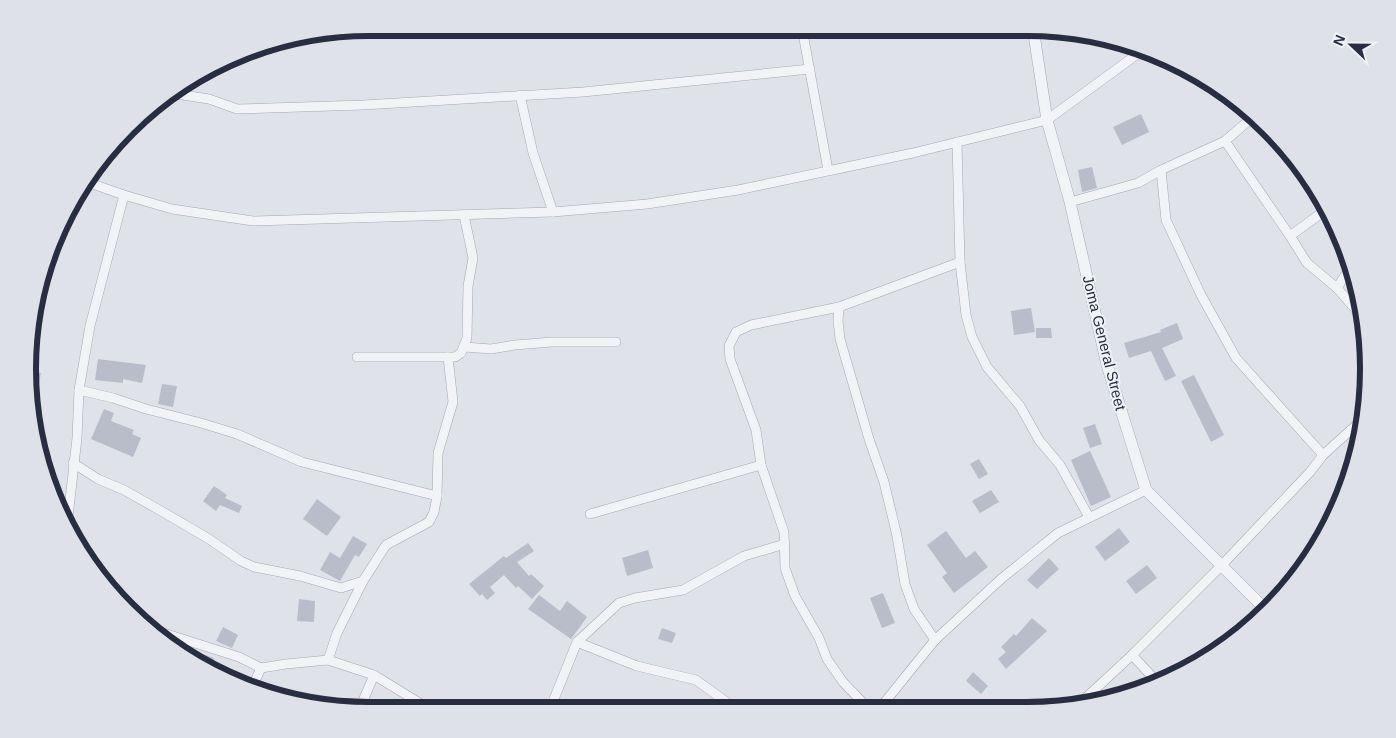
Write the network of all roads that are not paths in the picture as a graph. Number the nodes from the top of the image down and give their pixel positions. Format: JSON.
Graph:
{"nodes":[{"id":1,"x":804,"y":36,"type":"edge"},
{"id":2,"x":1034,"y":36,"type":"edge"},
{"id":3,"x":1136,"y":55,"type":"edge"},
{"id":4,"x":810,"y":69,"type":"junction"},
{"id":5,"x":181,"y":94,"type":"edge"},
{"id":6,"x":520,"y":96,"type":"junction"},
{"id":7,"x":1047,"y":120,"type":"junction"},
{"id":8,"x":1248,"y":121,"type":"edge"},
{"id":9,"x":1225,"y":141,"type":"junction"},
{"id":10,"x":957,"y":142,"type":"junction"},
{"id":11,"x":828,"y":170,"type":"junction"},
{"id":12,"x":1161,"y":170,"type":"junction"},
{"id":13,"x":92,"y":184,"type":"edge"},
{"id":14,"x":124,"y":195,"type":"junction"},
{"id":15,"x":1070,"y":202,"type":"junction"},
{"id":16,"x":553,"y":212,"type":"junction"},
{"id":17,"x":1321,"y":214,"type":"edge"},
{"id":18,"x":464,"y":215,"type":"junction"},
{"id":19,"x":1290,"y":236,"type":"junction"},
{"id":20,"x":960,"y":262,"type":"junction"},
{"id":21,"x":1346,"y":275,"type":"edge"},
{"id":22,"x":1337,"y":288,"type":"junction"},
{"id":23,"x":1354,"y":307,"type":"edge"},
{"id":24,"x":839,"y":308,"type":"junction"},
{"id":25,"x":616,"y":342,"type":"dead end"},
{"id":26,"x":464,"y":347,"type":"junction"},
{"id":27,"x":356,"y":357,"type":"dead end"},
{"id":28,"x":448,"y":357,"type":"junction"},
{"id":29,"x":79,"y":390,"type":"junction"},
{"id":30,"x":1354,"y":427,"type":"edge"},
{"id":31,"x":1323,"y":455,"type":"junction"},
{"id":32,"x":73,"y":463,"type":"junction"},
{"id":33,"x":761,"y":465,"type":"junction"},
{"id":34,"x":1146,"y":490,"type":"junction"},
{"id":35,"x":437,"y":496,"type":"junction"},
{"id":36,"x":68,"y":510,"type":"edge"},
{"id":37,"x":590,"y":514,"type":"dead end"},
{"id":38,"x":1089,"y":518,"type":"junction"},
{"id":39,"x":785,"y":544,"type":"junction"},
{"id":40,"x":1221,"y":566,"type":"junction"},
{"id":41,"x":363,"y":581,"type":"junction"},
{"id":42,"x":1261,"y":605,"type":"edge"},
{"id":43,"x":935,"y":640,"type":"junction"},
{"id":44,"x":177,"y":641,"type":"edge"},
{"id":45,"x":577,"y":642,"type":"junction"},
{"id":46,"x":1132,"y":655,"type":"junction"},
{"id":47,"x":328,"y":660,"type":"junction"},
{"id":48,"x":261,"y":668,"type":"junction"},
{"id":49,"x":374,"y":675,"type":"junction"},
{"id":50,"x":1152,"y":677,"type":"edge"},
{"id":51,"x":255,"y":681,"type":"edge"},
{"id":52,"x":1088,"y":696,"type":"edge"},
{"id":53,"x":363,"y":702,"type":"edge"},
{"id":54,"x":417,"y":702,"type":"edge"},
{"id":55,"x":553,"y":702,"type":"edge"},
{"id":56,"x":726,"y":702,"type":"edge"},
{"id":57,"x":862,"y":702,"type":"edge"},
{"id":58,"x":885,"y":702,"type":"edge"}],
"edges":[{"from":1,"to":4,"type":"street"},
{"from":2,"to":7,"type":"street","name":"Joma General Street"},
{"from":3,"to":7,"type":"street"},
{"from":4,"to":6,"type":"street"},
{"from":4,"to":11,"type":"street"},
{"from":5,"to":6,"type":"street"},
{"from":6,"to":16,"type":"street"},
{"from":7,"to":10,"type":"street"},
{"from":7,"to":15,"type":"street","name":"Joma General Street"},
{"from":8,"to":9,"type":"street"},
{"from":9,"to":12,"type":"street"},
{"from":9,"to":19,"type":"street"},
{"from":10,"to":11,"type":"street"},
{"from":10,"to":20,"type":"street"},
{"from":11,"to":16,"type":"street"},
{"from":12,"to":15,"type":"street"},
{"from":12,"to":31,"type":"street"},
{"from":13,"to":14,"type":"street"},
{"from":14,"to":18,"type":"street"},
{"from":14,"to":29,"type":"street"},
{"from":15,"to":34,"type":"street","name":"Joma General Street"},
{"from":16,"to":18,"type":"street"},
{"from":17,"to":19,"type":"street"},
{"from":18,"to":26,"type":"street"},
{"from":19,"to":22,"type":"street"},
{"from":20,"to":24,"type":"street"},
{"from":20,"to":38,"type":"street"},
{"from":21,"to":22,"type":"street"},
{"from":22,"to":23,"type":"street"},
{"from":24,"to":33,"type":"street"},
{"from":24,"to":43,"type":"street"},
{"from":25,"to":26,"type":"street"},
{"from":26,"to":28,"type":"street"},
{"from":27,"to":28,"type":"street"},
{"from":28,"to":35,"type":"street"},
{"from":29,"to":32,"type":"street"},
{"from":29,"to":35,"type":"street"},
{"from":30,"to":31,"type":"street"},
{"from":31,"to":40,"type":"street"},
{"from":32,"to":36,"type":"street"},
{"from":32,"to":41,"type":"street"},
{"from":33,"to":37,"type":"street"},
{"from":33,"to":39,"type":"street"},
{"from":34,"to":38,"type":"street"},
{"from":34,"to":40,"type":"street","name":"Joma General Street"},
{"from":35,"to":41,"type":"street"},
{"from":38,"to":43,"type":"street"},
{"from":39,"to":45,"type":"street"},
{"from":39,"to":57,"type":"street"},
{"from":40,"to":42,"type":"street","name":"Joma General Street"},
{"from":40,"to":46,"type":"street"},
{"from":41,"to":47,"type":"street"},
{"from":43,"to":58,"type":"street"},
{"from":44,"to":48,"type":"street"},
{"from":45,"to":55,"type":"street"},
{"from":45,"to":56,"type":"street"},
{"from":46,"to":50,"type":"street"},
{"from":46,"to":52,"type":"street"},
{"from":47,"to":48,"type":"street"},
{"from":47,"to":49,"type":"street"},
{"from":48,"to":51,"type":"street"},
{"from":49,"to":53,"type":"street"},
{"from":49,"to":54,"type":"street"}]}
